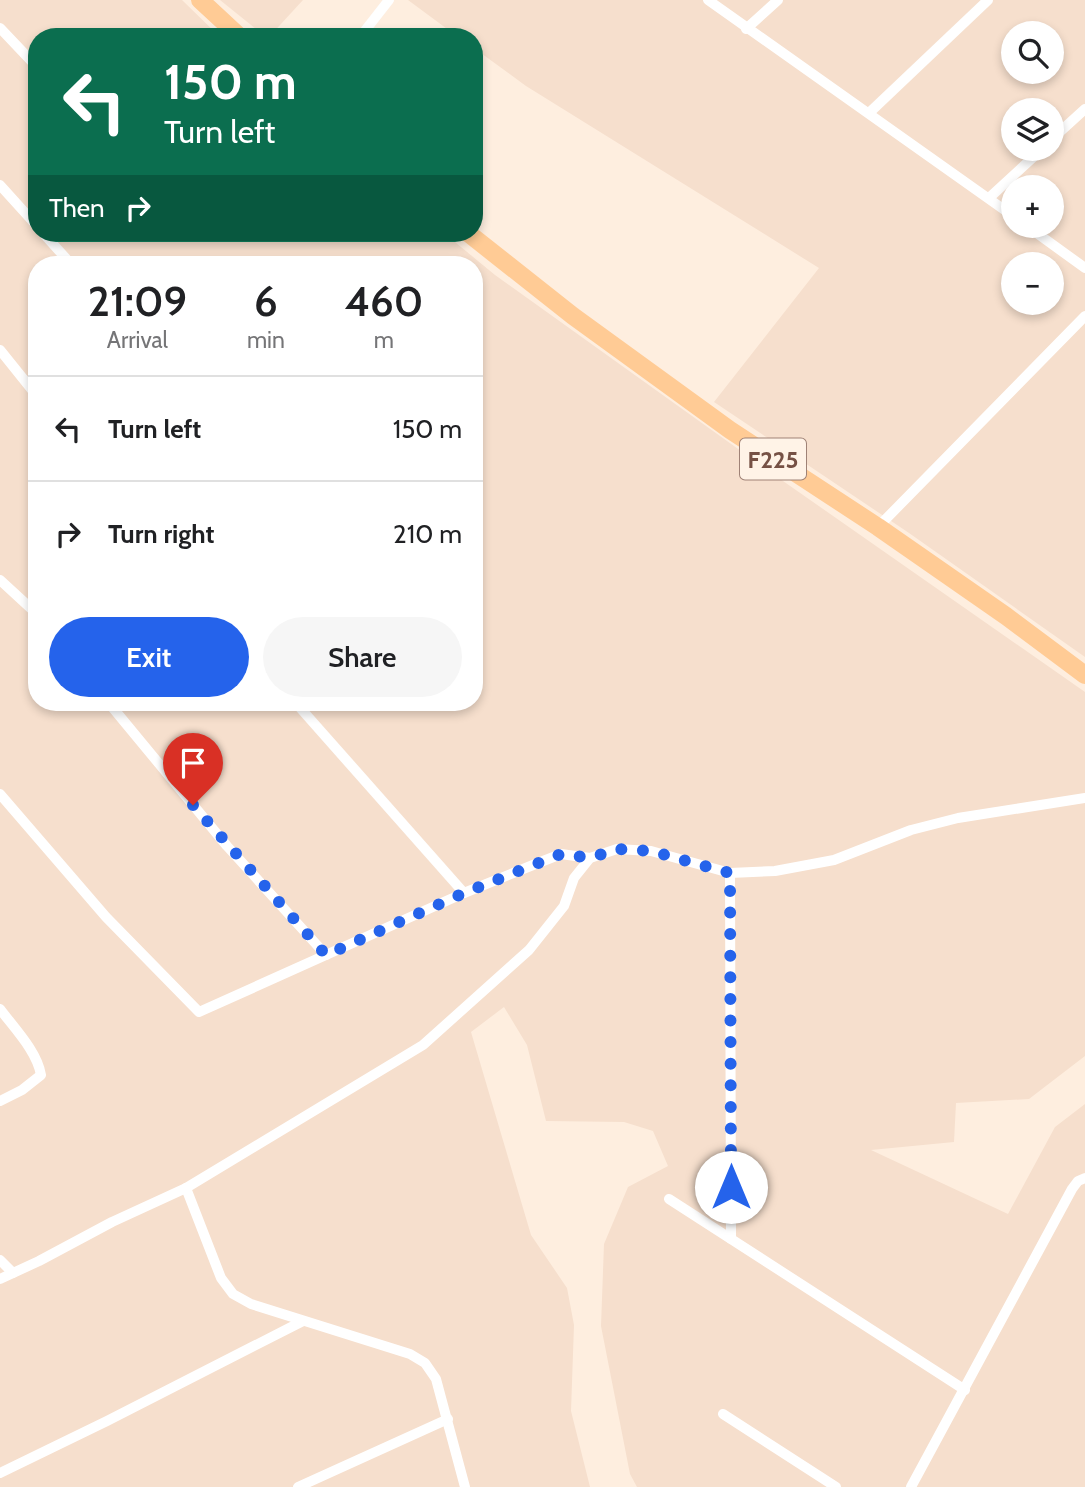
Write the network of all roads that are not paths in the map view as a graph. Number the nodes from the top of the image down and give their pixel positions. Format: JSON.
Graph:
{"nodes":[{"id":1,"x":200,"y":0,"type":"edge"},
{"id":2,"x":389,"y":0,"type":"edge"},
{"id":3,"x":708,"y":0,"type":"edge"},
{"id":4,"x":778,"y":0,"type":"edge"},
{"id":5,"x":988,"y":0,"type":"edge"},
{"id":6,"x":0,"y":28,"type":"edge"},
{"id":7,"x":230,"y":28,"type":"edge"},
{"id":8,"x":367,"y":28,"type":"edge"},
{"id":9,"x":746,"y":29,"type":"junction"},
{"id":10,"x":28,"y":58,"type":"edge"},
{"id":11,"x":1085,"y":109,"type":"edge"},
{"id":12,"x":869,"y":113,"type":"junction"},
{"id":13,"x":1064,"y":128,"type":"edge"},
{"id":14,"x":1029,"y":161,"type":"edge"},
{"id":15,"x":0,"y":185,"type":"edge"},
{"id":16,"x":989,"y":198,"type":"junction"},
{"id":17,"x":1001,"y":207,"type":"edge"},
{"id":18,"x":28,"y":216,"type":"edge"},
{"id":19,"x":1044,"y":238,"type":"edge"},
{"id":20,"x":51,"y":242,"type":"edge"},
{"id":21,"x":479,"y":242,"type":"edge"},
{"id":22,"x":64,"y":256,"type":"edge"},
{"id":23,"x":1085,"y":268,"type":"edge"},
{"id":24,"x":1085,"y":316,"type":"edge"},
{"id":25,"x":0,"y":350,"type":"edge"},
{"id":26,"x":28,"y":385,"type":"edge"},
{"id":27,"x":878,"y":527,"type":"junction"},
{"id":28,"x":0,"y":580,"type":"edge"},
{"id":29,"x":28,"y":606,"type":"edge"},
{"id":30,"x":1085,"y":676,"type":"edge"},
{"id":31,"x":115,"y":711,"type":"edge"},
{"id":32,"x":303,"y":711,"type":"edge"},
{"id":33,"x":0,"y":794,"type":"edge"},
{"id":34,"x":1085,"y":798,"type":"edge"},
{"id":35,"x":590,"y":858,"type":"junction"},
{"id":36,"x":730,"y":873,"type":"junction"},
{"id":37,"x":464,"y":893,"type":"junction"},
{"id":38,"x":326,"y":955,"type":"junction"},
{"id":39,"x":0,"y":1009,"type":"edge"},
{"id":40,"x":0,"y":1101,"type":"edge"},
{"id":41,"x":1085,"y":1178,"type":"edge"},
{"id":42,"x":186,"y":1188,"type":"junction"},
{"id":43,"x":669,"y":1199,"type":"dead end"},
{"id":44,"x":731,"y":1240,"type":"junction"},
{"id":45,"x":0,"y":1260,"type":"edge"},
{"id":46,"x":13,"y":1273,"type":"junction"},
{"id":47,"x":0,"y":1279,"type":"edge"},
{"id":48,"x":303,"y":1321,"type":"junction"},
{"id":49,"x":965,"y":1390,"type":"junction"},
{"id":50,"x":723,"y":1414,"type":"dead end"},
{"id":51,"x":448,"y":1419,"type":"junction"},
{"id":52,"x":0,"y":1472,"type":"edge"},
{"id":53,"x":298,"y":1487,"type":"edge"},
{"id":54,"x":465,"y":1487,"type":"edge"},
{"id":55,"x":835,"y":1487,"type":"edge"},
{"id":56,"x":912,"y":1487,"type":"edge"}],
"edges":[{"from":1,"to":7,"type":"main road"},
{"from":2,"to":8,"type":"street"},
{"from":3,"to":9,"type":"street"},
{"from":4,"to":9,"type":"street"},
{"from":5,"to":12,"type":"street"},
{"from":6,"to":10,"type":"street"},
{"from":9,"to":12,"type":"street"},
{"from":11,"to":13,"type":"street"},
{"from":12,"to":16,"type":"street"},
{"from":14,"to":16,"type":"street"},
{"from":15,"to":18,"type":"street"},
{"from":16,"to":17,"type":"street"},
{"from":19,"to":23,"type":"street"},
{"from":20,"to":22,"type":"street"},
{"from":21,"to":27,"type":"main road","number":"F225"},
{"from":24,"to":27,"type":"street"},
{"from":25,"to":26,"type":"street"},
{"from":27,"to":30,"type":"main road","number":"F225"},
{"from":28,"to":29,"type":"street"},
{"from":31,"to":38,"type":"street"},
{"from":32,"to":37,"type":"street"},
{"from":33,"to":38,"type":"street"},
{"from":34,"to":36,"type":"street"},
{"from":35,"to":36,"type":"street"},
{"from":35,"to":37,"type":"street"},
{"from":35,"to":42,"type":"street"},
{"from":36,"to":44,"type":"street"},
{"from":37,"to":38,"type":"street"},
{"from":39,"to":40,"type":"street"},
{"from":41,"to":49,"type":"street"},
{"from":42,"to":46,"type":"street"},
{"from":42,"to":48,"type":"street"},
{"from":43,"to":44,"type":"street"},
{"from":44,"to":49,"type":"street"},
{"from":45,"to":46,"type":"street"},
{"from":46,"to":47,"type":"street"},
{"from":48,"to":51,"type":"street"},
{"from":48,"to":52,"type":"street"},
{"from":49,"to":56,"type":"street"},
{"from":50,"to":55,"type":"street"},
{"from":51,"to":53,"type":"street"},
{"from":51,"to":54,"type":"street"}]}
